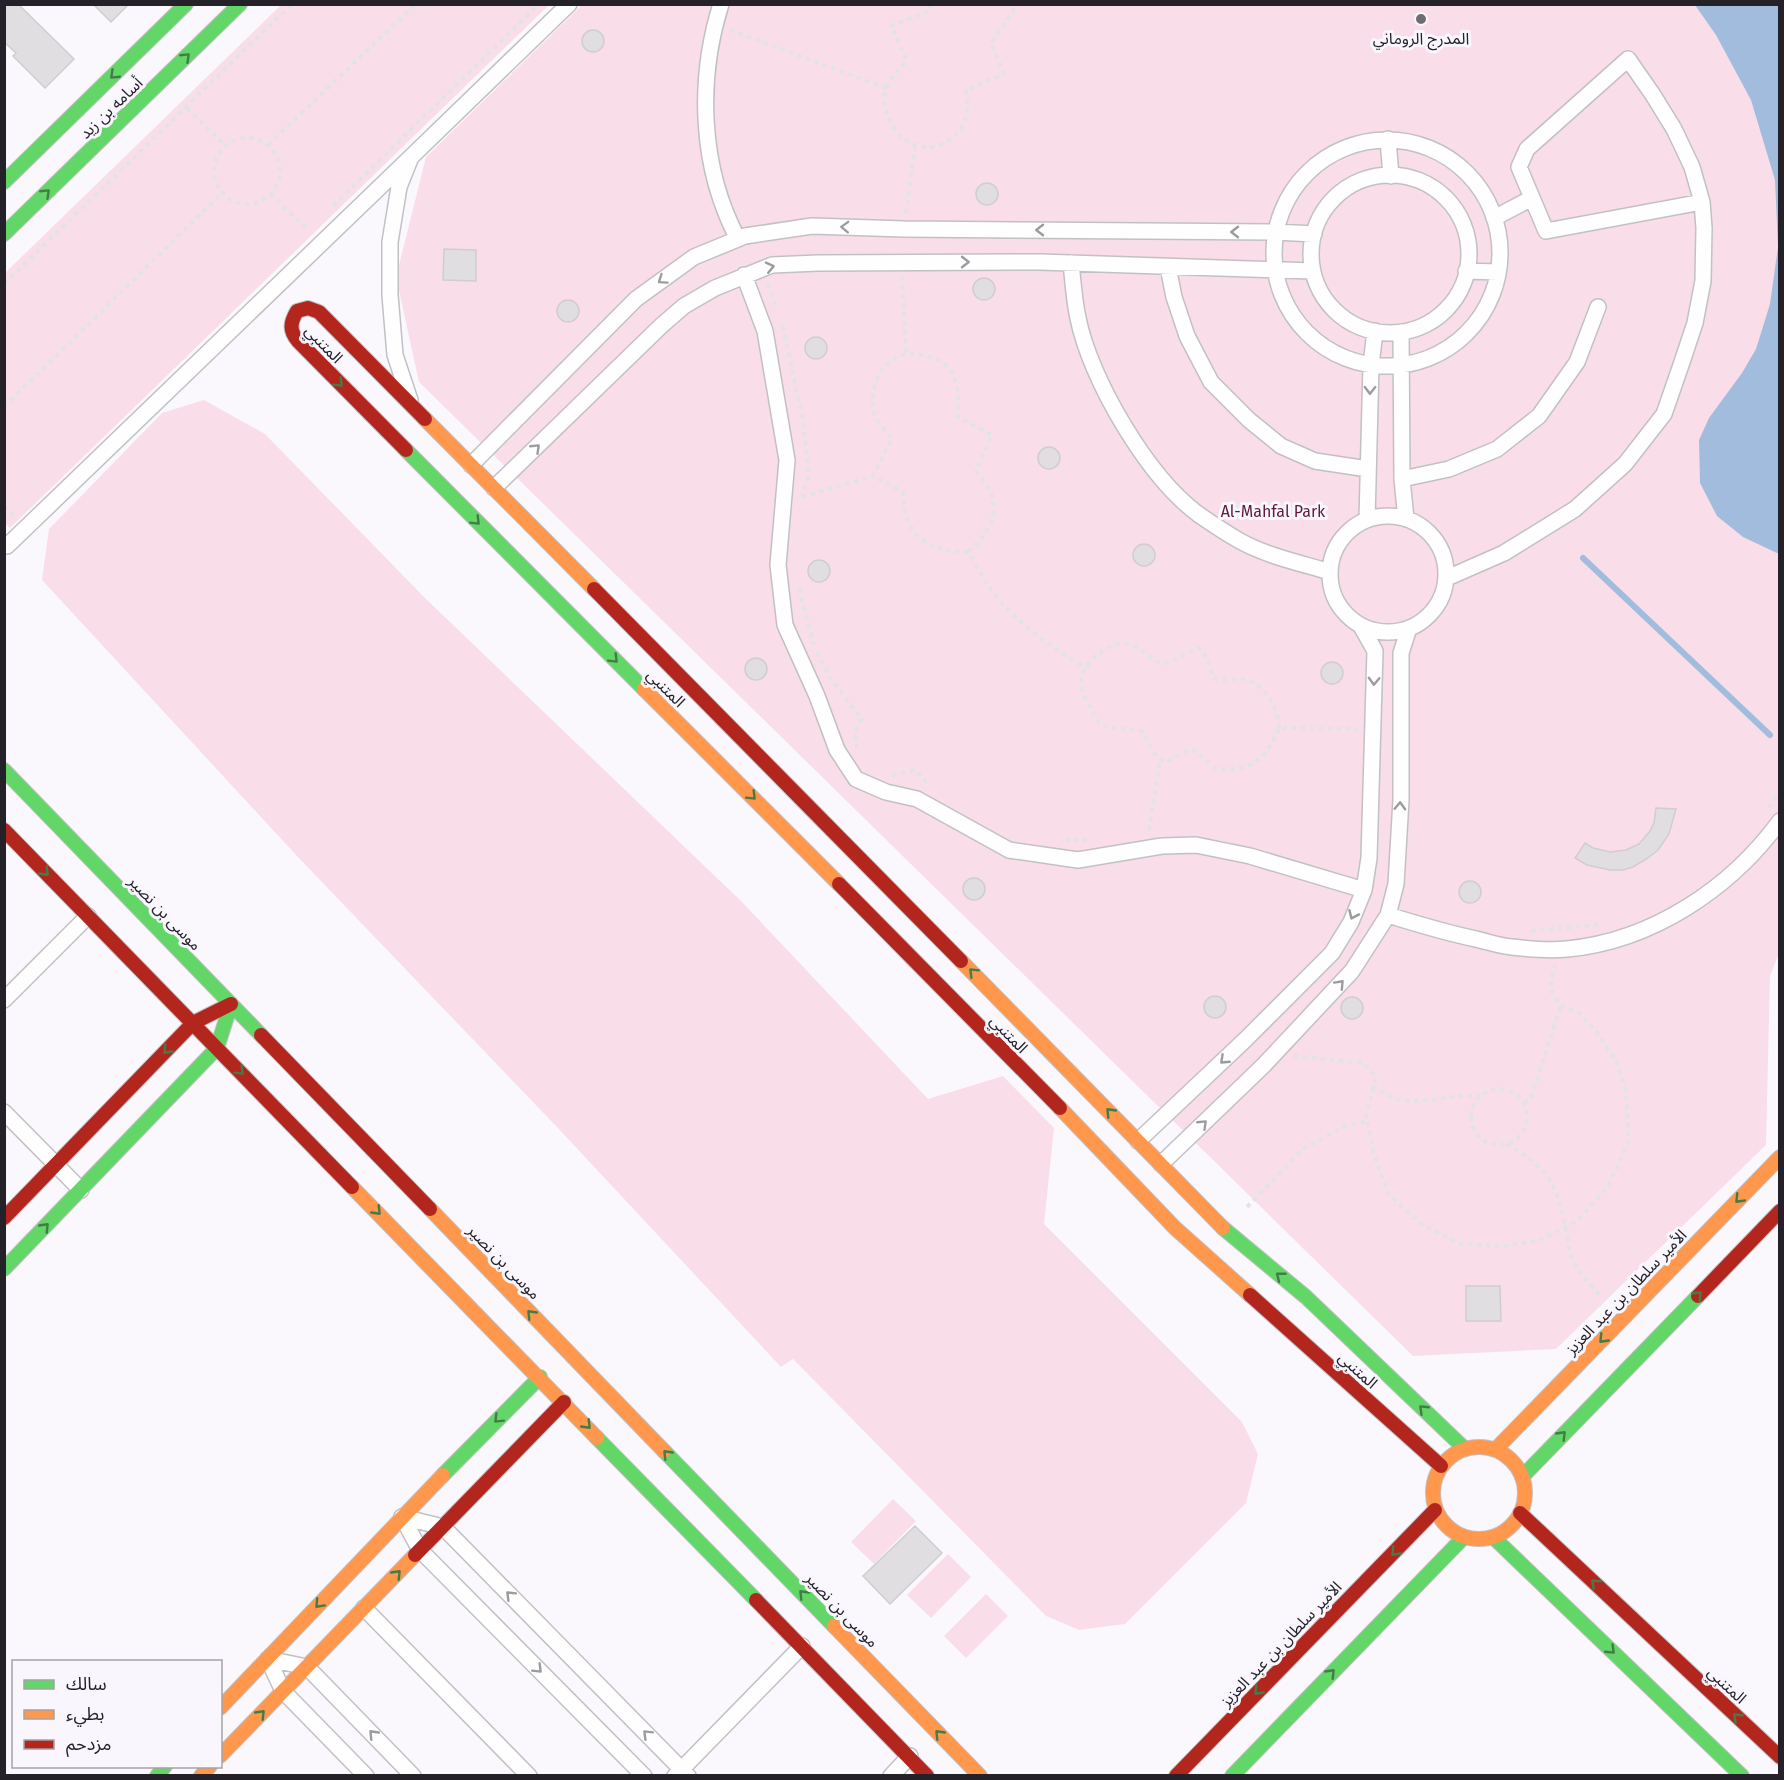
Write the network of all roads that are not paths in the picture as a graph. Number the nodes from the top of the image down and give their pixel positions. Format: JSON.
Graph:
{"nodes":[{"id":1,"x":186,"y":4,"type":"edge"},
{"id":2,"x":240,"y":4,"type":"edge"},
{"id":3,"x":569,"y":4,"type":"edge"},
{"id":4,"x":721,"y":4,"type":"edge"},
{"id":5,"x":1388,"y":139,"type":"junction"},
{"id":6,"x":411,"y":157,"type":"junction"},
{"id":7,"x":1391,"y":176,"type":"junction"},
{"id":8,"x":4,"y":182,"type":"edge"},
{"id":9,"x":1532,"y":198,"type":"junction"},
{"id":10,"x":1702,"y":202,"type":"junction"},
{"id":11,"x":1494,"y":218,"type":"junction"},
{"id":12,"x":1275,"y":232,"type":"junction"},
{"id":13,"x":4,"y":234,"type":"edge"},
{"id":14,"x":1314,"y":234,"type":"junction"},
{"id":15,"x":738,"y":239,"type":"junction"},
{"id":16,"x":1071,"y":263,"type":"junction"},
{"id":17,"x":1168,"y":267,"type":"junction"},
{"id":18,"x":1274,"y":271,"type":"junction"},
{"id":19,"x":1312,"y":271,"type":"junction"},
{"id":20,"x":1467,"y":271,"type":"junction"},
{"id":21,"x":1498,"y":273,"type":"junction"},
{"id":22,"x":744,"y":275,"type":"junction"},
{"id":23,"x":1598,"y":307,"type":"dead end"},
{"id":24,"x":1375,"y":331,"type":"junction"},
{"id":25,"x":1401,"y":332,"type":"junction"},
{"id":26,"x":1371,"y":365,"type":"junction"},
{"id":27,"x":1400,"y":365,"type":"junction"},
{"id":28,"x":412,"y":406,"type":"junction"},
{"id":29,"x":471,"y":465,"type":"junction"},
{"id":30,"x":1368,"y":469,"type":"junction"},
{"id":31,"x":1402,"y":479,"type":"junction"},
{"id":32,"x":494,"y":488,"type":"junction"},
{"id":33,"x":1406,"y":519,"type":"junction"},
{"id":34,"x":1367,"y":520,"type":"junction"},
{"id":35,"x":7,"y":546,"type":"dead end"},
{"id":36,"x":1330,"y":572,"type":"junction"},
{"id":37,"x":1447,"y":578,"type":"junction"},
{"id":38,"x":1361,"y":626,"type":"junction"},
{"id":39,"x":1409,"y":628,"type":"junction"},
{"id":40,"x":4,"y":770,"type":"edge"},
{"id":41,"x":1779,"y":820,"type":"edge"},
{"id":42,"x":4,"y":830,"type":"edge"},
{"id":43,"x":1364,"y":890,"type":"junction"},
{"id":44,"x":1388,"y":915,"type":"junction"},
{"id":45,"x":88,"y":916,"type":"junction"},
{"id":46,"x":4,"y":1000,"type":"edge"},
{"id":47,"x":231,"y":1004,"type":"junction"},
{"id":48,"x":193,"y":1023,"type":"junction"},
{"id":49,"x":217,"y":1048,"type":"junction"},
{"id":50,"x":4,"y":1112,"type":"edge"},
{"id":51,"x":1138,"y":1141,"type":"junction"},
{"id":52,"x":1779,"y":1157,"type":"edge"},
{"id":53,"x":56,"y":1164,"type":"junction"},
{"id":54,"x":1161,"y":1164,"type":"junction"},
{"id":55,"x":81,"y":1190,"type":"junction"},
{"id":56,"x":1779,"y":1211,"type":"edge"},
{"id":57,"x":4,"y":1218,"type":"edge"},
{"id":58,"x":4,"y":1269,"type":"edge"},
{"id":59,"x":540,"y":1377,"type":"junction"},
{"id":60,"x":564,"y":1402,"type":"junction"},
{"id":61,"x":1465,"y":1449,"type":"junction"},
{"id":62,"x":1495,"y":1450,"type":"junction"},
{"id":63,"x":1441,"y":1466,"type":"junction"},
{"id":64,"x":1522,"y":1477,"type":"junction"},
{"id":65,"x":1436,"y":1510,"type":"junction"},
{"id":66,"x":1520,"y":1513,"type":"junction"},
{"id":67,"x":402,"y":1516,"type":"junction"},
{"id":68,"x":442,"y":1527,"type":"junction"},
{"id":69,"x":1464,"y":1537,"type":"junction"},
{"id":70,"x":1493,"y":1537,"type":"junction"},
{"id":71,"x":420,"y":1550,"type":"junction"},
{"id":72,"x":364,"y":1608,"type":"junction"},
{"id":73,"x":802,"y":1646,"type":"junction"},
{"id":74,"x":268,"y":1659,"type":"junction"},
{"id":75,"x":307,"y":1667,"type":"junction"},
{"id":76,"x":283,"y":1691,"type":"junction"},
{"id":77,"x":222,"y":1706,"type":"edge"},
{"id":78,"x":222,"y":1754,"type":"edge"},
{"id":79,"x":910,"y":1756,"type":"junction"},
{"id":80,"x":1779,"y":1757,"type":"edge"},
{"id":81,"x":682,"y":1773,"type":"edge"},
{"id":82,"x":366,"y":1776,"type":"edge"},
{"id":83,"x":414,"y":1776,"type":"edge"},
{"id":84,"x":529,"y":1776,"type":"edge"},
{"id":85,"x":644,"y":1776,"type":"edge"},
{"id":86,"x":891,"y":1776,"type":"edge"},
{"id":87,"x":927,"y":1776,"type":"edge"},
{"id":88,"x":980,"y":1776,"type":"edge"},
{"id":89,"x":1176,"y":1776,"type":"edge"},
{"id":90,"x":1232,"y":1776,"type":"edge"},
{"id":91,"x":1742,"y":1776,"type":"edge"}],
"edges":[{"from":1,"to":8,"type":"street","name":"أسامه بن زيد","one_way":true},
{"from":13,"to":2,"type":"street","name":"أسامه بن زيد","one_way":true},
{"from":3,"to":6,"type":"street"},
{"from":4,"to":15,"type":"street"},
{"from":5,"to":7,"type":"street"},
{"from":5,"to":11,"type":"street"},
{"from":5,"to":12,"type":"street"},
{"from":6,"to":28,"type":"street"},
{"from":6,"to":35,"type":"street"},
{"from":7,"to":14,"type":"street"},
{"from":7,"to":20,"type":"street"},
{"from":9,"to":10,"type":"street"},
{"from":9,"to":10,"type":"street"},
{"from":9,"to":11,"type":"street"},
{"from":10,"to":37,"type":"street"},
{"from":11,"to":21,"type":"street"},
{"from":12,"to":14,"type":"street"},
{"from":12,"to":15,"type":"street","one_way":true},
{"from":12,"to":18,"type":"street"},
{"from":14,"to":19,"type":"street"},
{"from":15,"to":29,"type":"street","one_way":true},
{"from":16,"to":17,"type":"street"},
{"from":22,"to":16,"type":"street","one_way":true},
{"from":16,"to":36,"type":"street"},
{"from":17,"to":18,"type":"street"},
{"from":17,"to":30,"type":"street"},
{"from":18,"to":19,"type":"street"},
{"from":18,"to":26,"type":"street"},
{"from":19,"to":24,"type":"street"},
{"from":20,"to":21,"type":"street"},
{"from":20,"to":25,"type":"street"},
{"from":21,"to":27,"type":"street"},
{"from":32,"to":22,"type":"street","one_way":true},
{"from":22,"to":43,"type":"street"},
{"from":23,"to":31,"type":"street"},
{"from":24,"to":25,"type":"street"},
{"from":24,"to":26,"type":"street"},
{"from":25,"to":27,"type":"street"},
{"from":26,"to":27,"type":"street"},
{"from":26,"to":30,"type":"street","one_way":true},
{"from":27,"to":31,"type":"street"},
{"from":28,"to":29,"type":"street","name":"المتنبي"},
{"from":28,"to":63,"type":"street","name":"المتنبي","one_way":true},
{"from":29,"to":32,"type":"street","name":"المتنبي"},
{"from":30,"to":34,"type":"street"},
{"from":31,"to":33,"type":"street"},
{"from":51,"to":32,"type":"street","name":"المتنبي","one_way":true},
{"from":33,"to":34,"type":"street"},
{"from":33,"to":37,"type":"street"},
{"from":34,"to":36,"type":"street"},
{"from":36,"to":38,"type":"street"},
{"from":37,"to":39,"type":"street"},
{"from":38,"to":39,"type":"street"},
{"from":38,"to":43,"type":"street","one_way":true},
{"from":44,"to":39,"type":"street","one_way":true},
{"from":40,"to":47,"type":"street","name":"موسى بن نصير"},
{"from":41,"to":44,"type":"street"},
{"from":42,"to":45,"type":"street","one_way":true},
{"from":43,"to":51,"type":"street","one_way":true},
{"from":54,"to":44,"type":"street","one_way":true},
{"from":45,"to":46,"type":"street"},
{"from":45,"to":48,"type":"street"},
{"from":47,"to":48,"type":"street"},
{"from":47,"to":49,"type":"street"},
{"from":88,"to":47,"type":"street","name":"موسى بن نصير","one_way":true},
{"from":48,"to":49,"type":"street"},
{"from":48,"to":53,"type":"street","one_way":true},
{"from":49,"to":55,"type":"street"},
{"from":49,"to":59,"type":"street","one_way":true},
{"from":50,"to":53,"type":"street"},
{"from":51,"to":54,"type":"street","name":"المتنبي"},
{"from":52,"to":62,"type":"street","name":"الأمير سلطان بن عبد العزيز","one_way":true},
{"from":53,"to":55,"type":"street"},
{"from":53,"to":57,"type":"street"},
{"from":61,"to":54,"type":"street","name":"المتنبي","one_way":true},
{"from":58,"to":55,"type":"street","one_way":true},
{"from":64,"to":56,"type":"street","one_way":true},
{"from":59,"to":60,"type":"street"},
{"from":59,"to":67,"type":"street","one_way":true},
{"from":60,"to":68,"type":"street"},
{"from":60,"to":73,"type":"street","one_way":true},
{"from":61,"to":62,"type":"street"},
{"from":61,"to":63,"type":"street"},
{"from":62,"to":64,"type":"street"},
{"from":63,"to":65,"type":"street"},
{"from":64,"to":66,"type":"street"},
{"from":65,"to":69,"type":"street"},
{"from":65,"to":89,"type":"street","name":"الأمير سلطان بن عبد العزيز","one_way":true},
{"from":66,"to":70,"type":"street"},
{"from":80,"to":66,"type":"street","name":"المتنبي","one_way":true},
{"from":67,"to":68,"type":"street"},
{"from":67,"to":71,"type":"street"},
{"from":67,"to":74,"type":"street","one_way":true},
{"from":68,"to":71,"type":"street"},
{"from":81,"to":68,"type":"street","one_way":true},
{"from":69,"to":70,"type":"street"},
{"from":90,"to":69,"type":"street","one_way":true},
{"from":70,"to":91,"type":"street","one_way":true},
{"from":72,"to":71,"type":"street","one_way":true},
{"from":71,"to":85,"type":"street","one_way":true},
{"from":72,"to":75,"type":"street"},
{"from":72,"to":84,"type":"street"},
{"from":73,"to":79,"type":"street"},
{"from":73,"to":81,"type":"street"},
{"from":74,"to":75,"type":"street"},
{"from":74,"to":76,"type":"street"},
{"from":74,"to":77,"type":"street"},
{"from":75,"to":76,"type":"street"},
{"from":83,"to":75,"type":"street","one_way":true},
{"from":78,"to":76,"type":"street","one_way":true},
{"from":76,"to":82,"type":"street"},
{"from":79,"to":86,"type":"street"},
{"from":79,"to":87,"type":"street"}]}
